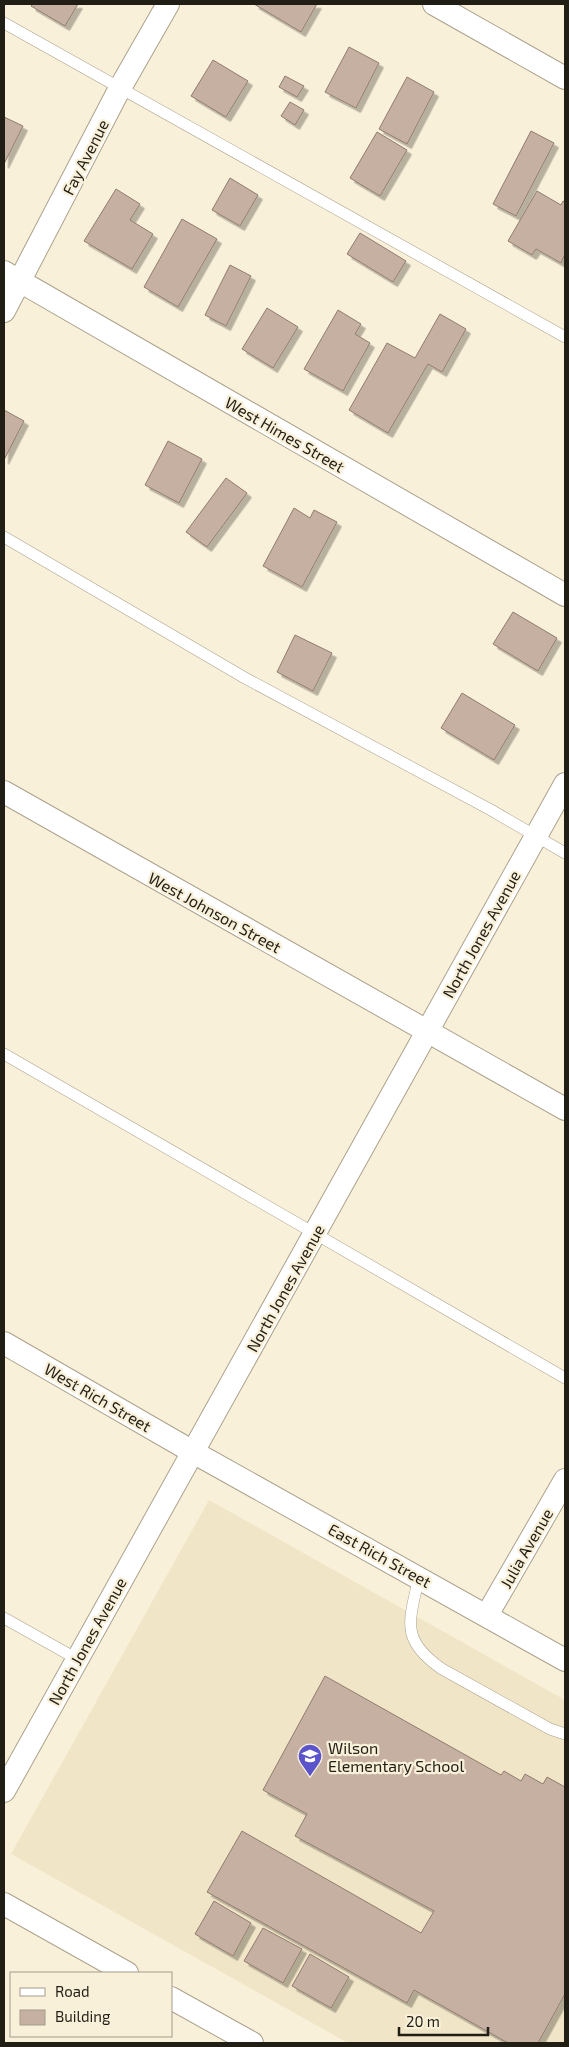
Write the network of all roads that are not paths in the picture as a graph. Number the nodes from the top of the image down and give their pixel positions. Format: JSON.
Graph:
{"nodes":[{"id":1,"x":168,"y":4,"type":"edge"},
{"id":2,"x":434,"y":4,"type":"edge"},
{"id":3,"x":4,"y":23,"type":"edge"},
{"id":4,"x":565,"y":78,"type":"edge"},
{"id":5,"x":120,"y":88,"type":"junction"},
{"id":6,"x":12,"y":277,"type":"edge"},
{"id":7,"x":4,"y":311,"type":"edge"},
{"id":8,"x":565,"y":337,"type":"edge"},
{"id":9,"x":4,"y":537,"type":"edge"},
{"id":10,"x":565,"y":595,"type":"edge"},
{"id":11,"x":565,"y":784,"type":"edge"},
{"id":12,"x":4,"y":792,"type":"edge"},
{"id":13,"x":536,"y":836,"type":"junction"},
{"id":14,"x":565,"y":853,"type":"edge"},
{"id":15,"x":427,"y":1031,"type":"junction"},
{"id":16,"x":4,"y":1054,"type":"edge"},
{"id":17,"x":565,"y":1109,"type":"edge"},
{"id":18,"x":315,"y":1234,"type":"junction"},
{"id":19,"x":4,"y":1342,"type":"edge"},
{"id":20,"x":565,"y":1378,"type":"edge"},
{"id":21,"x":193,"y":1452,"type":"junction"},
{"id":22,"x":565,"y":1480,"type":"edge"},
{"id":23,"x":419,"y":1577,"type":"junction"},
{"id":24,"x":486,"y":1615,"type":"junction"},
{"id":25,"x":4,"y":1618,"type":"edge"},
{"id":26,"x":77,"y":1659,"type":"junction"},
{"id":27,"x":565,"y":1660,"type":"edge"},
{"id":28,"x":565,"y":1734,"type":"edge"},
{"id":29,"x":4,"y":1791,"type":"edge"},
{"id":30,"x":4,"y":1904,"type":"edge"},
{"id":31,"x":125,"y":1972,"type":"edge"},
{"id":32,"x":172,"y":1999,"type":"edge"},
{"id":33,"x":252,"y":2043,"type":"edge"}],
"edges":[{"from":1,"to":5,"type":"street","name":"Fay Avenue"},
{"from":2,"to":4,"type":"street"},
{"from":3,"to":5,"type":"lane"},
{"from":5,"to":6,"type":"street","name":"Fay Avenue"},
{"from":5,"to":8,"type":"lane"},
{"from":6,"to":7,"type":"street","name":"Fay Avenue"},
{"from":6,"to":10,"type":"street","name":"West Himes Street"},
{"from":9,"to":13,"type":"lane"},
{"from":11,"to":13,"type":"street","name":"North Jones Avenue"},
{"from":12,"to":15,"type":"street","name":"West Johnson Street"},
{"from":13,"to":14,"type":"lane"},
{"from":13,"to":15,"type":"street","name":"North Jones Avenue"},
{"from":15,"to":17,"type":"street","name":"West Johnson Street"},
{"from":15,"to":18,"type":"street","name":"North Jones Avenue"},
{"from":16,"to":18,"type":"lane"},
{"from":18,"to":20,"type":"lane"},
{"from":18,"to":21,"type":"street","name":"North Jones Avenue"},
{"from":19,"to":21,"type":"street","name":"West Rich Street"},
{"from":21,"to":23,"type":"street","name":"East Rich Street"},
{"from":21,"to":26,"type":"street","name":"North Jones Avenue"},
{"from":22,"to":24,"type":"street","name":"Julia Avenue"},
{"from":23,"to":24,"type":"street","name":"East Rich Street"},
{"from":23,"to":28,"type":"lane"},
{"from":24,"to":27,"type":"street","name":"East Rich Street"},
{"from":25,"to":26,"type":"lane"},
{"from":26,"to":29,"type":"street","name":"North Jones Avenue"},
{"from":30,"to":31,"type":"street"},
{"from":32,"to":33,"type":"street"}]}
